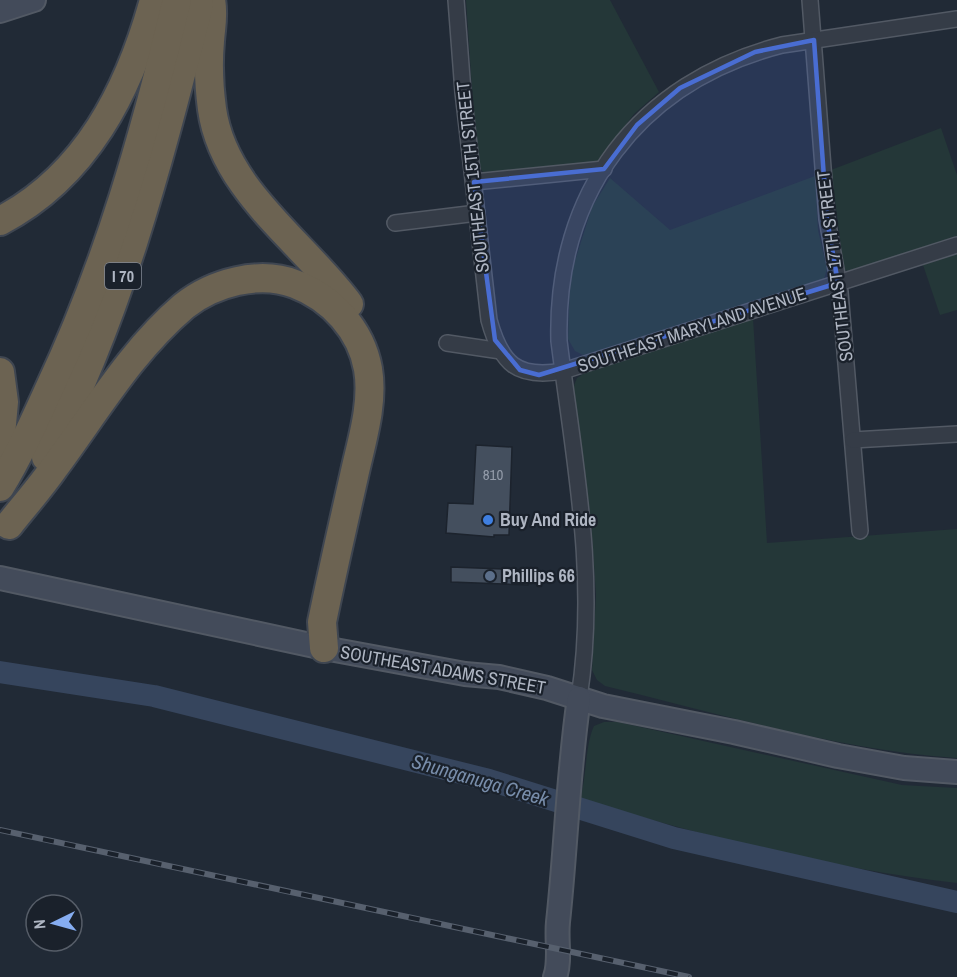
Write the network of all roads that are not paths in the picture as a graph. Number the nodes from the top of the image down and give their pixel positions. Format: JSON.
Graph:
{"nodes":[{"id":1,"x":34,"y":0,"type":"edge"},
{"id":2,"x":154,"y":0,"type":"edge"},
{"id":3,"x":177,"y":0,"type":"edge"},
{"id":4,"x":200,"y":0,"type":"edge"},
{"id":5,"x":211,"y":0,"type":"edge"},
{"id":6,"x":456,"y":0,"type":"edge"},
{"id":7,"x":810,"y":0,"type":"edge"},
{"id":8,"x":0,"y":11,"type":"edge"},
{"id":9,"x":957,"y":19,"type":"edge"},
{"id":10,"x":814,"y":40,"type":"junction"},
{"id":11,"x":604,"y":169,"type":"junction"},
{"id":12,"x":474,"y":182,"type":"junction"},
{"id":13,"x":477,"y":213,"type":"junction"},
{"id":14,"x":0,"y":221,"type":"edge"},
{"id":15,"x":395,"y":223,"type":"dead end"},
{"id":16,"x":957,"y":244,"type":"edge"},
{"id":17,"x":838,"y":283,"type":"junction"},
{"id":18,"x":447,"y":343,"type":"dead end"},
{"id":19,"x":501,"y":351,"type":"junction"},
{"id":20,"x":563,"y":371,"type":"junction"},
{"id":21,"x":0,"y":372,"type":"edge"},
{"id":22,"x":957,"y":434,"type":"edge"},
{"id":23,"x":853,"y":440,"type":"junction"},
{"id":24,"x":0,"y":446,"type":"edge"},
{"id":25,"x":0,"y":487,"type":"edge"},
{"id":26,"x":860,"y":531,"type":"dead end"},
{"id":27,"x":4,"y":534,"type":"edge"},
{"id":28,"x":0,"y":578,"type":"edge"},
{"id":29,"x":324,"y":648,"type":"junction"},
{"id":30,"x":579,"y":698,"type":"junction"},
{"id":31,"x":957,"y":772,"type":"edge"},
{"id":32,"x":557,"y":975,"type":"edge"}],
"edges":[{"from":1,"to":8,"type":"main road"},
{"from":2,"to":14,"type":"highway"},
{"from":3,"to":25,"type":"highway","number":"I 70"},
{"from":4,"to":27,"type":"highway","number":"I 70"},
{"from":5,"to":29,"type":"highway"},
{"from":6,"to":12,"type":"street","name":"SOUTHEAST 15TH STREET"},
{"from":7,"to":10,"type":"street","name":"SOUTHEAST 17TH STREET"},
{"from":9,"to":10,"type":"street"},
{"from":10,"to":11,"type":"street"},
{"from":10,"to":17,"type":"street","name":"SOUTHEAST 17TH STREET"},
{"from":11,"to":12,"type":"street"},
{"from":11,"to":20,"type":"street"},
{"from":12,"to":13,"type":"street","name":"SOUTHEAST 15TH STREET"},
{"from":13,"to":15,"type":"street"},
{"from":13,"to":19,"type":"street","name":"SOUTHEAST 15TH STREET"},
{"from":16,"to":17,"type":"street","name":"SOUTHEAST MARYLAND AVENUE"},
{"from":17,"to":20,"type":"street","name":"SOUTHEAST MARYLAND AVENUE"},
{"from":17,"to":23,"type":"street","name":"SOUTHEAST 17TH STREET"},
{"from":18,"to":19,"type":"street"},
{"from":19,"to":20,"type":"street","name":"SOUTHEAST MARYLAND AVENUE"},
{"from":20,"to":30,"type":"street"},
{"from":21,"to":24,"type":"highway"},
{"from":22,"to":23,"type":"street"},
{"from":23,"to":26,"type":"street","name":"SOUTHEAST 17TH STREET"},
{"from":27,"to":29,"type":"highway"},
{"from":28,"to":29,"type":"main road","name":"SOUTHEAST ADAMS STREET"},
{"from":29,"to":30,"type":"main road","name":"SOUTHEAST ADAMS STREET"},
{"from":30,"to":31,"type":"main road","name":"SOUTHEAST ADAMS STREET"},
{"from":30,"to":32,"type":"main road"}]}
